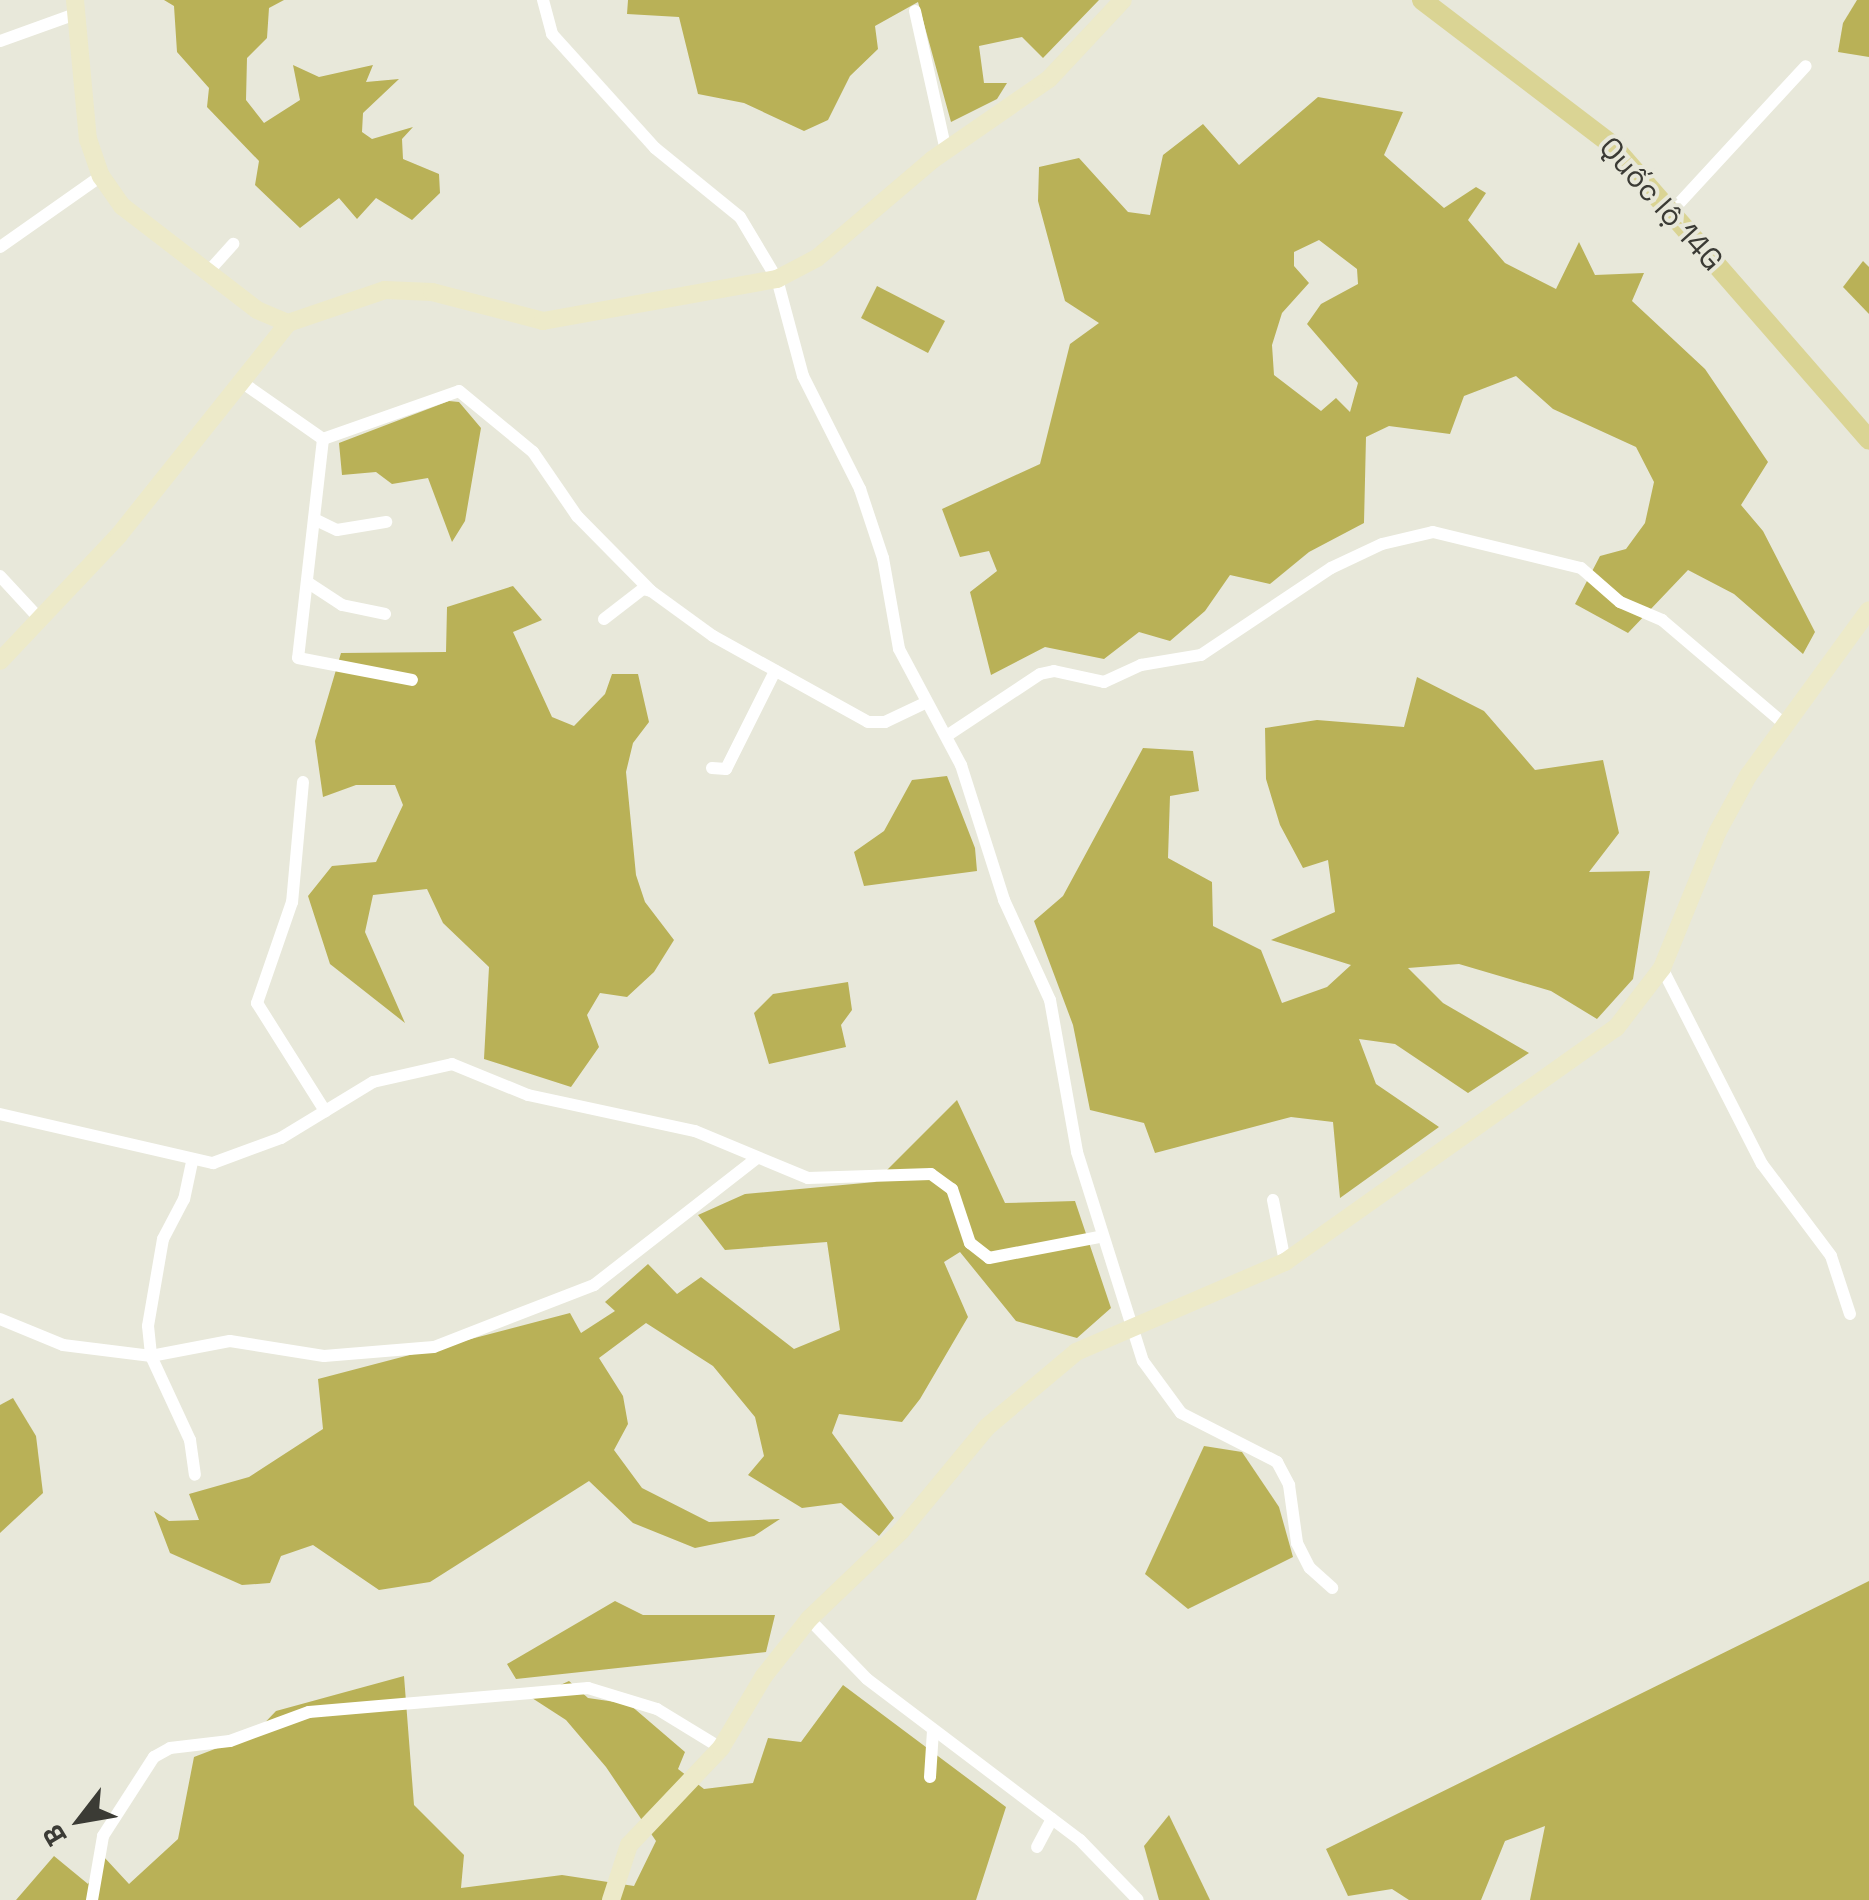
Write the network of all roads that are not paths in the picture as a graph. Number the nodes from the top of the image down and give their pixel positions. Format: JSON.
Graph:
{"nodes":[{"id":1,"x":543,"y":0,"type":"edge"},
{"id":2,"x":1123,"y":0,"type":"edge"},
{"id":3,"x":1422,"y":0,"type":"edge"},
{"id":4,"x":77,"y":6,"type":"edge"},
{"id":5,"x":915,"y":11,"type":"dead end"},
{"id":6,"x":0,"y":40,"type":"edge"},
{"id":7,"x":1806,"y":66,"type":"dead end"},
{"id":8,"x":946,"y":150,"type":"junction"},
{"id":9,"x":101,"y":176,"type":"junction"},
{"id":10,"x":1672,"y":211,"type":"junction"},
{"id":11,"x":233,"y":244,"type":"dead end"},
{"id":12,"x":0,"y":247,"type":"edge"},
{"id":13,"x":208,"y":272,"type":"junction"},
{"id":14,"x":778,"y":279,"type":"junction"},
{"id":15,"x":288,"y":323,"type":"junction"},
{"id":16,"x":243,"y":383,"type":"junction"},
{"id":17,"x":324,"y":439,"type":"junction"},
{"id":18,"x":1869,"y":440,"type":"edge"},
{"id":19,"x":314,"y":519,"type":"junction"},
{"id":20,"x":386,"y":522,"type":"dead end"},
{"id":21,"x":0,"y":576,"type":"edge"},
{"id":22,"x":307,"y":582,"type":"junction"},
{"id":23,"x":651,"y":591,"type":"junction"},
{"id":24,"x":1869,"y":610,"type":"edge"},
{"id":25,"x":385,"y":614,"type":"dead end"},
{"id":26,"x":38,"y":617,"type":"junction"},
{"id":27,"x":604,"y":619,"type":"dead end"},
{"id":28,"x":0,"y":662,"type":"edge"},
{"id":29,"x":775,"y":672,"type":"junction"},
{"id":30,"x":412,"y":680,"type":"dead end"},
{"id":31,"x":925,"y":703,"type":"junction"},
{"id":32,"x":1783,"y":723,"type":"junction"},
{"id":33,"x":948,"y":735,"type":"junction"},
{"id":34,"x":712,"y":768,"type":"dead end"},
{"id":35,"x":303,"y":782,"type":"dead end"},
{"id":36,"x":1662,"y":968,"type":"junction"},
{"id":37,"x":325,"y":1111,"type":"junction"},
{"id":38,"x":0,"y":1114,"type":"edge"},
{"id":39,"x":757,"y":1158,"type":"junction"},
{"id":40,"x":192,"y":1162,"type":"junction"},
{"id":41,"x":1273,"y":1200,"type":"dead end"},
{"id":42,"x":1099,"y":1237,"type":"junction"},
{"id":43,"x":1285,"y":1262,"type":"junction"},
{"id":44,"x":1850,"y":1314,"type":"dead end"},
{"id":45,"x":0,"y":1319,"type":"edge"},
{"id":46,"x":1131,"y":1330,"type":"junction"},
{"id":47,"x":151,"y":1356,"type":"junction"},
{"id":48,"x":195,"y":1475,"type":"dead end"},
{"id":49,"x":1332,"y":1588,"type":"dead end"},
{"id":50,"x":809,"y":1619,"type":"junction"},
{"id":51,"x":934,"y":1730,"type":"junction"},
{"id":52,"x":721,"y":1748,"type":"junction"},
{"id":53,"x":930,"y":1777,"type":"dead end"},
{"id":54,"x":1052,"y":1819,"type":"junction"},
{"id":55,"x":1037,"y":1847,"type":"dead end"},
{"id":56,"x":92,"y":1900,"type":"edge"},
{"id":57,"x":611,"y":1900,"type":"edge"},
{"id":58,"x":1138,"y":1900,"type":"edge"}],
"edges":[{"from":1,"to":14,"type":"street"},
{"from":2,"to":8,"type":"street"},
{"from":3,"to":10,"type":"main road","name":"Quốc lộ 14G"},
{"from":4,"to":6,"type":"street"},
{"from":4,"to":9,"type":"street"},
{"from":5,"to":8,"type":"street"},
{"from":7,"to":10,"type":"street"},
{"from":8,"to":14,"type":"street"},
{"from":9,"to":12,"type":"street"},
{"from":9,"to":13,"type":"street"},
{"from":10,"to":18,"type":"main road","name":"Quốc lộ 14G"},
{"from":11,"to":13,"type":"street"},
{"from":13,"to":15,"type":"street"},
{"from":14,"to":15,"type":"street"},
{"from":14,"to":31,"type":"street"},
{"from":15,"to":16,"type":"street"},
{"from":16,"to":17,"type":"street"},
{"from":16,"to":26,"type":"street"},
{"from":17,"to":19,"type":"street"},
{"from":17,"to":23,"type":"street"},
{"from":19,"to":20,"type":"street"},
{"from":19,"to":22,"type":"street"},
{"from":21,"to":26,"type":"street"},
{"from":22,"to":25,"type":"street"},
{"from":22,"to":30,"type":"street"},
{"from":23,"to":27,"type":"street"},
{"from":23,"to":29,"type":"street"},
{"from":24,"to":32,"type":"street"},
{"from":26,"to":28,"type":"street"},
{"from":29,"to":31,"type":"street"},
{"from":29,"to":34,"type":"street"},
{"from":31,"to":33,"type":"street"},
{"from":32,"to":33,"type":"street"},
{"from":32,"to":36,"type":"street"},
{"from":33,"to":42,"type":"street"},
{"from":35,"to":37,"type":"street"},
{"from":36,"to":43,"type":"street"},
{"from":36,"to":44,"type":"street"},
{"from":37,"to":39,"type":"street"},
{"from":37,"to":40,"type":"street"},
{"from":38,"to":40,"type":"street"},
{"from":39,"to":42,"type":"street"},
{"from":39,"to":47,"type":"street"},
{"from":40,"to":47,"type":"street"},
{"from":41,"to":43,"type":"street"},
{"from":42,"to":46,"type":"street"},
{"from":43,"to":46,"type":"street"},
{"from":45,"to":47,"type":"street"},
{"from":46,"to":49,"type":"street"},
{"from":46,"to":50,"type":"street"},
{"from":47,"to":48,"type":"street"},
{"from":50,"to":51,"type":"street"},
{"from":50,"to":52,"type":"street"},
{"from":51,"to":53,"type":"street"},
{"from":51,"to":54,"type":"street"},
{"from":52,"to":56,"type":"street"},
{"from":52,"to":57,"type":"street"},
{"from":54,"to":55,"type":"street"},
{"from":54,"to":58,"type":"street"}]}
